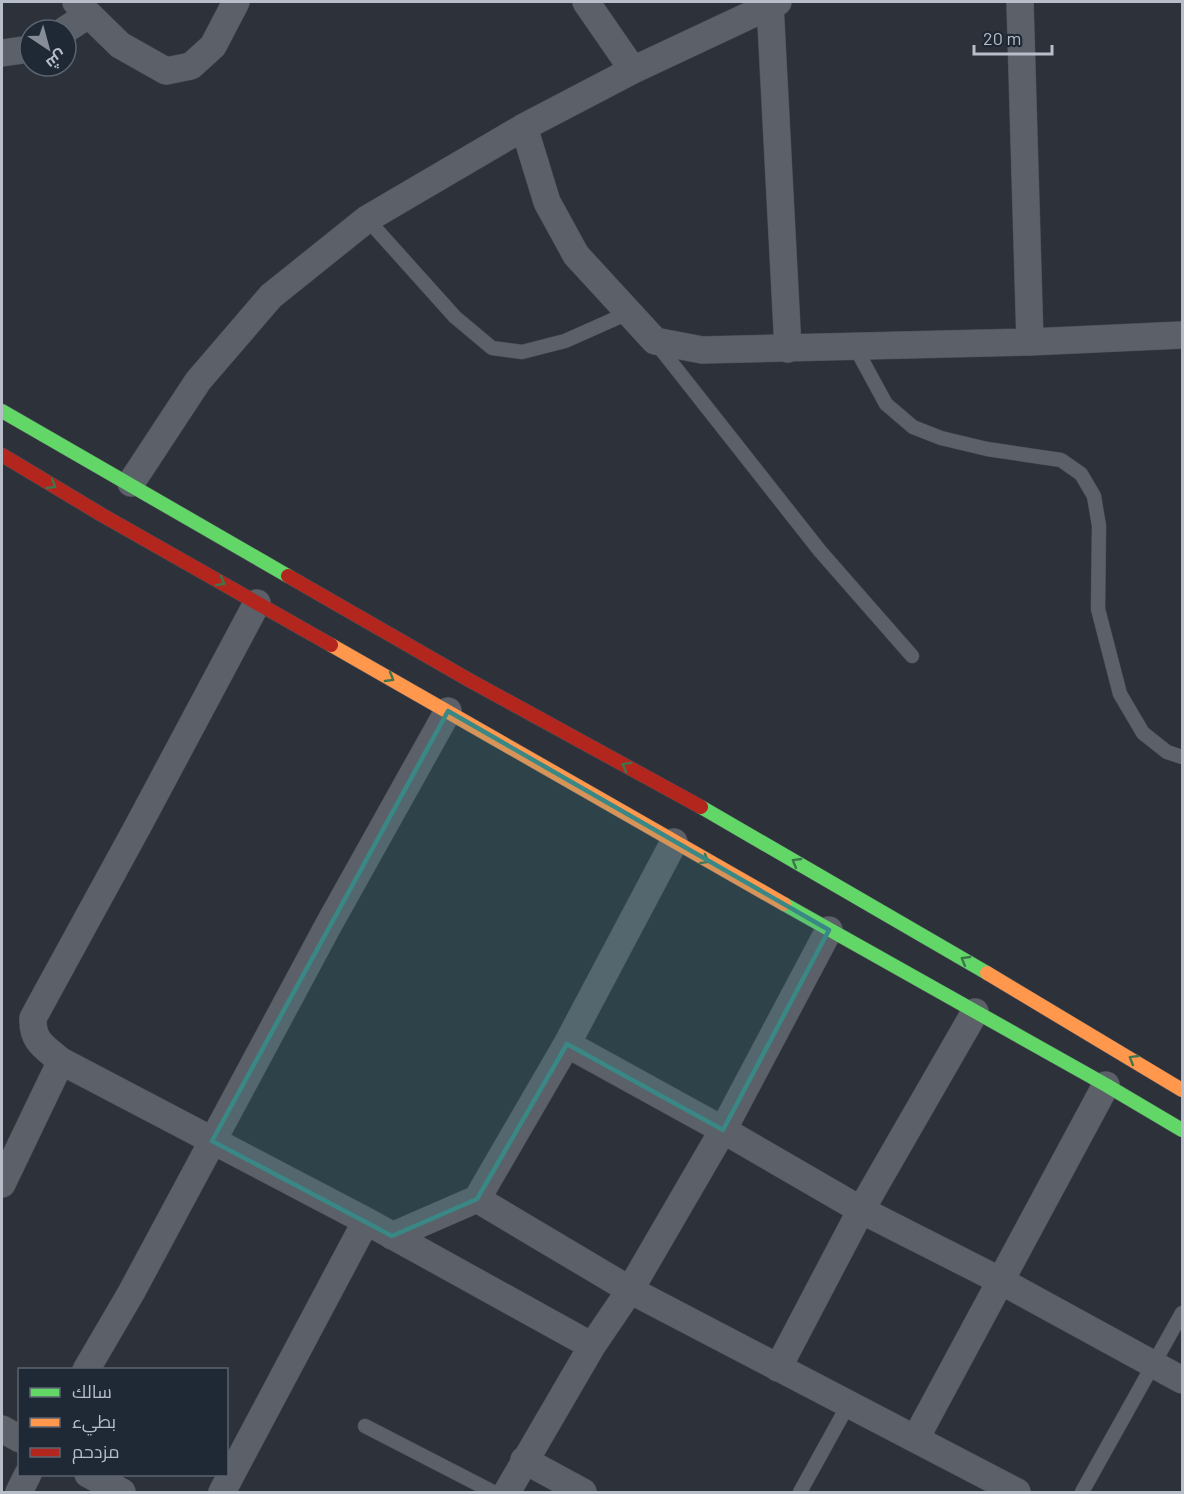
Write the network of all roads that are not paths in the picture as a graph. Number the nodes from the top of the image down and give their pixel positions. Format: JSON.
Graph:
{"nodes":[{"id":1,"x":236,"y":2,"type":"edge"},
{"id":2,"x":586,"y":2,"type":"edge"},
{"id":3,"x":1020,"y":2,"type":"edge"},
{"id":4,"x":774,"y":3,"type":"edge"},
{"id":5,"x":82,"y":8,"type":"edge"},
{"id":6,"x":18,"y":51,"type":"edge"},
{"id":7,"x":2,"y":53,"type":"edge"},
{"id":8,"x":633,"y":70,"type":"junction"},
{"id":9,"x":524,"y":127,"type":"junction"},
{"id":10,"x":367,"y":219,"type":"junction"},
{"id":11,"x":628,"y":313,"type":"junction"},
{"id":12,"x":1182,"y":335,"type":"edge"},
{"id":13,"x":655,"y":341,"type":"junction"},
{"id":14,"x":1030,"y":342,"type":"junction"},
{"id":15,"x":855,"y":346,"type":"junction"},
{"id":16,"x":788,"y":349,"type":"junction"},
{"id":17,"x":2,"y":411,"type":"edge"},
{"id":18,"x":2,"y":455,"type":"edge"},
{"id":19,"x":131,"y":483,"type":"junction"},
{"id":20,"x":257,"y":603,"type":"junction"},
{"id":21,"x":912,"y":656,"type":"dead end"},
{"id":22,"x":448,"y":711,"type":"junction"},
{"id":23,"x":1182,"y":757,"type":"edge"},
{"id":24,"x":674,"y":842,"type":"junction"},
{"id":25,"x":829,"y":930,"type":"junction"},
{"id":26,"x":975,"y":1012,"type":"junction"},
{"id":27,"x":567,"y":1044,"type":"junction"},
{"id":28,"x":61,"y":1061,"type":"junction"},
{"id":29,"x":1106,"y":1085,"type":"junction"},
{"id":30,"x":1182,"y":1090,"type":"edge"},
{"id":31,"x":723,"y":1130,"type":"junction"},
{"id":32,"x":1182,"y":1130,"type":"edge"},
{"id":33,"x":212,"y":1141,"type":"junction"},
{"id":34,"x":2,"y":1184,"type":"edge"},
{"id":35,"x":477,"y":1199,"type":"junction"},
{"id":36,"x":861,"y":1210,"type":"junction"},
{"id":37,"x":366,"y":1221,"type":"junction"},
{"id":38,"x":392,"y":1236,"type":"junction"},
{"id":39,"x":1001,"y":1281,"type":"junction"},
{"id":40,"x":630,"y":1290,"type":"junction"},
{"id":41,"x":1182,"y":1313,"type":"edge"},
{"id":42,"x":592,"y":1346,"type":"junction"},
{"id":43,"x":1155,"y":1365,"type":"junction"},
{"id":44,"x":87,"y":1368,"type":"edge"},
{"id":45,"x":778,"y":1368,"type":"junction"},
{"id":46,"x":1182,"y":1380,"type":"edge"},
{"id":47,"x":848,"y":1405,"type":"junction"},
{"id":48,"x":365,"y":1426,"type":"dead end"},
{"id":49,"x":2,"y":1430,"type":"edge"},
{"id":50,"x":18,"y":1437,"type":"edge"},
{"id":51,"x":915,"y":1438,"type":"junction"},
{"id":52,"x":524,"y":1460,"type":"junction"},
{"id":53,"x":27,"y":1476,"type":"edge"},
{"id":54,"x":92,"y":1476,"type":"edge"},
{"id":55,"x":1002,"y":1489,"type":"edge"},
{"id":56,"x":19,"y":1492,"type":"edge"},
{"id":57,"x":122,"y":1492,"type":"edge"},
{"id":58,"x":222,"y":1492,"type":"edge"},
{"id":59,"x":494,"y":1492,"type":"edge"},
{"id":60,"x":507,"y":1492,"type":"edge"},
{"id":61,"x":583,"y":1492,"type":"edge"},
{"id":62,"x":800,"y":1492,"type":"edge"},
{"id":63,"x":1082,"y":1492,"type":"edge"}],
"edges":[{"from":1,"to":5,"type":"street"},
{"from":2,"to":8,"type":"street"},
{"from":3,"to":14,"type":"street"},
{"from":4,"to":8,"type":"street"},
{"from":4,"to":16,"type":"street"},
{"from":6,"to":7,"type":"street"},
{"from":8,"to":9,"type":"street"},
{"from":9,"to":10,"type":"street"},
{"from":9,"to":11,"type":"street"},
{"from":10,"to":11,"type":"lane"},
{"from":10,"to":19,"type":"street"},
{"from":11,"to":13,"type":"street"},
{"from":12,"to":14,"type":"street"},
{"from":13,"to":16,"type":"street"},
{"from":13,"to":21,"type":"lane"},
{"from":14,"to":15,"type":"street"},
{"from":15,"to":16,"type":"street"},
{"from":15,"to":23,"type":"lane"},
{"from":17,"to":19,"type":"street"},
{"from":18,"to":20,"type":"street","one_way":true},
{"from":30,"to":19,"type":"street","one_way":true},
{"from":20,"to":22,"type":"street","one_way":true},
{"from":20,"to":28,"type":"street"},
{"from":22,"to":24,"type":"street"},
{"from":22,"to":33,"type":"street"},
{"from":24,"to":25,"type":"street","one_way":true},
{"from":24,"to":27,"type":"street"},
{"from":25,"to":26,"type":"street"},
{"from":25,"to":31,"type":"street"},
{"from":26,"to":29,"type":"street"},
{"from":26,"to":36,"type":"street"},
{"from":27,"to":31,"type":"street"},
{"from":27,"to":35,"type":"street"},
{"from":28,"to":33,"type":"street"},
{"from":28,"to":34,"type":"street"},
{"from":29,"to":32,"type":"street"},
{"from":29,"to":39,"type":"street"},
{"from":31,"to":36,"type":"street"},
{"from":31,"to":40,"type":"street"},
{"from":33,"to":37,"type":"street"},
{"from":33,"to":44,"type":"street"},
{"from":35,"to":38,"type":"street"},
{"from":35,"to":40,"type":"street"},
{"from":36,"to":39,"type":"street"},
{"from":36,"to":45,"type":"street"},
{"from":37,"to":38,"type":"street"},
{"from":37,"to":58,"type":"street"},
{"from":38,"to":42,"type":"street"},
{"from":39,"to":43,"type":"street"},
{"from":39,"to":51,"type":"street"},
{"from":40,"to":42,"type":"street"},
{"from":40,"to":45,"type":"street"},
{"from":41,"to":43,"type":"lane"},
{"from":42,"to":52,"type":"street"},
{"from":43,"to":46,"type":"street"},
{"from":43,"to":63,"type":"lane"},
{"from":45,"to":47,"type":"street"},
{"from":47,"to":51,"type":"street"},
{"from":47,"to":62,"type":"lane"},
{"from":48,"to":59,"type":"lane"},
{"from":49,"to":50,"type":"street"},
{"from":51,"to":55,"type":"street"},
{"from":52,"to":60,"type":"street"},
{"from":52,"to":61,"type":"street"},
{"from":53,"to":56,"type":"street"},
{"from":54,"to":57,"type":"street"}]}
